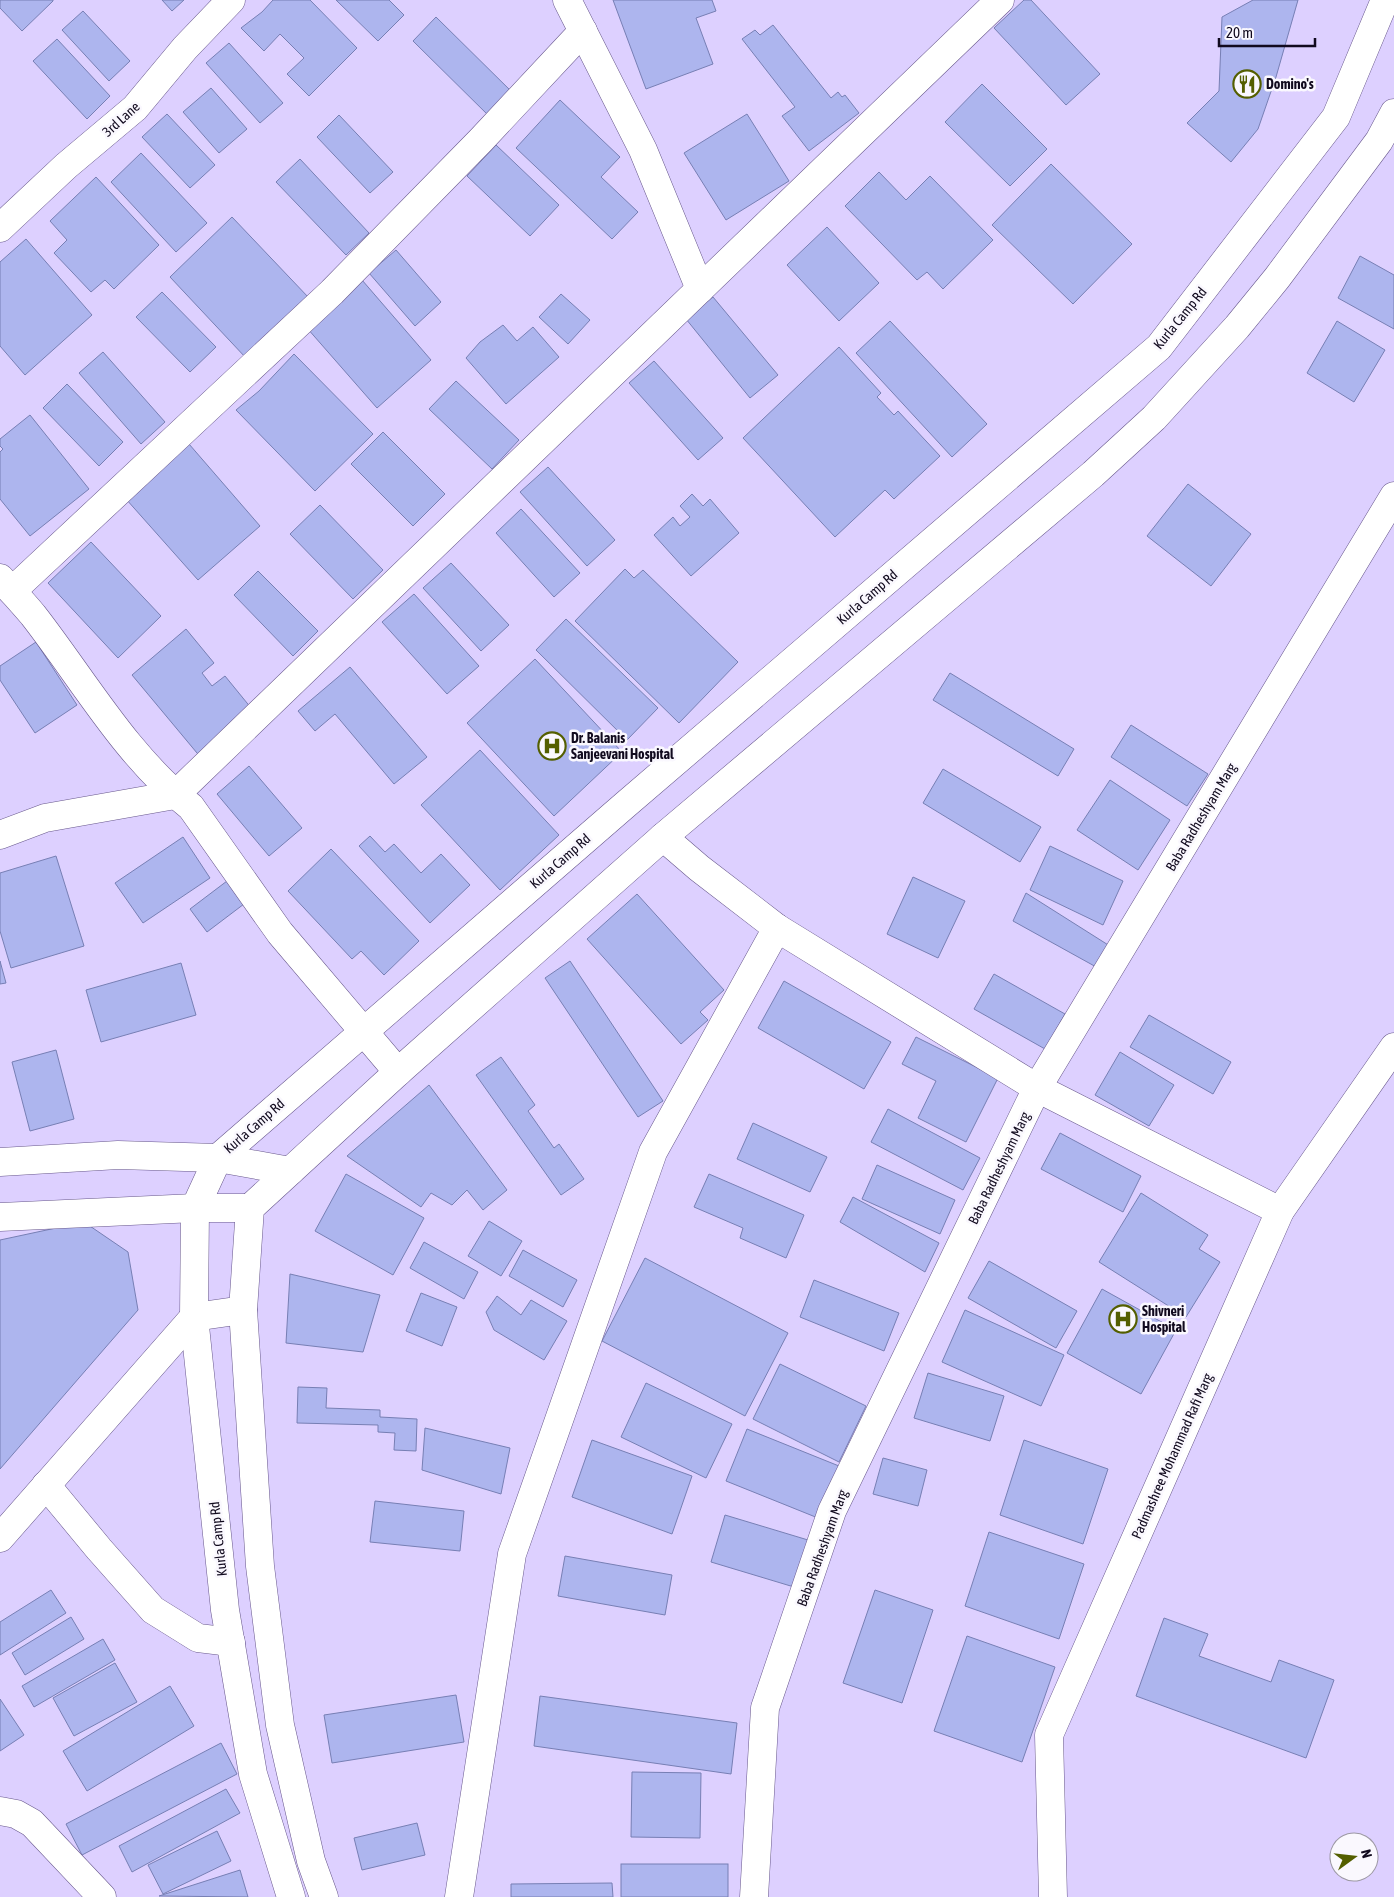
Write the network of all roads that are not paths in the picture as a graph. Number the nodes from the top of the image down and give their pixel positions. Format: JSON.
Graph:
{"nodes":[{"id":1,"x":232,"y":0,"type":"edge"},
{"id":2,"x":567,"y":0,"type":"edge"},
{"id":3,"x":1000,"y":0,"type":"edge"},
{"id":4,"x":1385,"y":0,"type":"edge"},
{"id":5,"x":583,"y":32,"type":"junction"},
{"id":6,"x":1394,"y":113,"type":"edge"},
{"id":7,"x":0,"y":228,"type":"edge"},
{"id":8,"x":700,"y":289,"type":"junction"},
{"id":9,"x":1394,"y":496,"type":"edge"},
{"id":10,"x":6,"y":585,"type":"edge"},
{"id":11,"x":175,"y":794,"type":"junction"},
{"id":12,"x":0,"y":835,"type":"edge"},
{"id":13,"x":663,"y":837,"type":"junction"},
{"id":14,"x":777,"y":928,"type":"junction"},
{"id":15,"x":363,"y":1031,"type":"junction"},
{"id":16,"x":1394,"y":1048,"type":"edge"},
{"id":17,"x":398,"y":1072,"type":"junction"},
{"id":18,"x":1037,"y":1088,"type":"junction"},
{"id":19,"x":218,"y":1158,"type":"junction"},
{"id":20,"x":0,"y":1162,"type":"edge"},
{"id":21,"x":290,"y":1171,"type":"junction"},
{"id":22,"x":195,"y":1208,"type":"junction"},
{"id":23,"x":250,"y":1208,"type":"junction"},
{"id":24,"x":1280,"y":1211,"type":"junction"},
{"id":25,"x":0,"y":1217,"type":"edge"},
{"id":26,"x":243,"y":1310,"type":"junction"},
{"id":27,"x":194,"y":1317,"type":"junction"},
{"id":28,"x":46,"y":1485,"type":"junction"},
{"id":29,"x":0,"y":1538,"type":"edge"},
{"id":30,"x":231,"y":1642,"type":"junction"},
{"id":31,"x":0,"y":1811,"type":"edge"},
{"id":32,"x":102,"y":1897,"type":"edge"},
{"id":33,"x":290,"y":1897,"type":"edge"},
{"id":34,"x":324,"y":1897,"type":"edge"},
{"id":35,"x":459,"y":1897,"type":"edge"},
{"id":36,"x":754,"y":1897,"type":"edge"},
{"id":37,"x":1053,"y":1897,"type":"edge"}],
"edges":[{"from":1,"to":7,"type":"street","name":"3rd Lane"},
{"from":2,"to":5,"type":"street"},
{"from":3,"to":8,"type":"street"},
{"from":4,"to":15,"type":"street","name":"Kurla Camp Rd"},
{"from":5,"to":8,"type":"street"},
{"from":5,"to":10,"type":"street"},
{"from":6,"to":13,"type":"street"},
{"from":8,"to":11,"type":"street"},
{"from":9,"to":18,"type":"street","name":"Baba Radheshyam Marg"},
{"from":10,"to":11,"type":"street"},
{"from":11,"to":12,"type":"street"},
{"from":11,"to":15,"type":"street"},
{"from":13,"to":14,"type":"street"},
{"from":13,"to":17,"type":"street"},
{"from":14,"to":18,"type":"street"},
{"from":14,"to":35,"type":"street"},
{"from":15,"to":17,"type":"street"},
{"from":15,"to":19,"type":"street","name":"Kurla Camp Rd"},
{"from":16,"to":24,"type":"street","name":"Padmashree Mohammad Rafi Marg"},
{"from":17,"to":21,"type":"street"},
{"from":18,"to":24,"type":"street"},
{"from":18,"to":36,"type":"street","name":"Baba Radheshyam Marg"},
{"from":19,"to":20,"type":"street"},
{"from":19,"to":21,"type":"street"},
{"from":19,"to":22,"type":"street","name":"Kurla Camp Rd"},
{"from":21,"to":23,"type":"street"},
{"from":22,"to":23,"type":"street"},
{"from":22,"to":25,"type":"street"},
{"from":22,"to":27,"type":"street","name":"Kurla Camp Rd"},
{"from":23,"to":26,"type":"street"},
{"from":24,"to":37,"type":"street","name":"Padmashree Mohammad Rafi Marg"},
{"from":26,"to":27,"type":"street"},
{"from":26,"to":34,"type":"street"},
{"from":27,"to":28,"type":"street"},
{"from":27,"to":30,"type":"street","name":"Kurla Camp Rd"},
{"from":28,"to":29,"type":"street"},
{"from":28,"to":30,"type":"street"},
{"from":30,"to":33,"type":"street","name":"Kurla Camp Rd"},
{"from":31,"to":32,"type":"street"}]}
